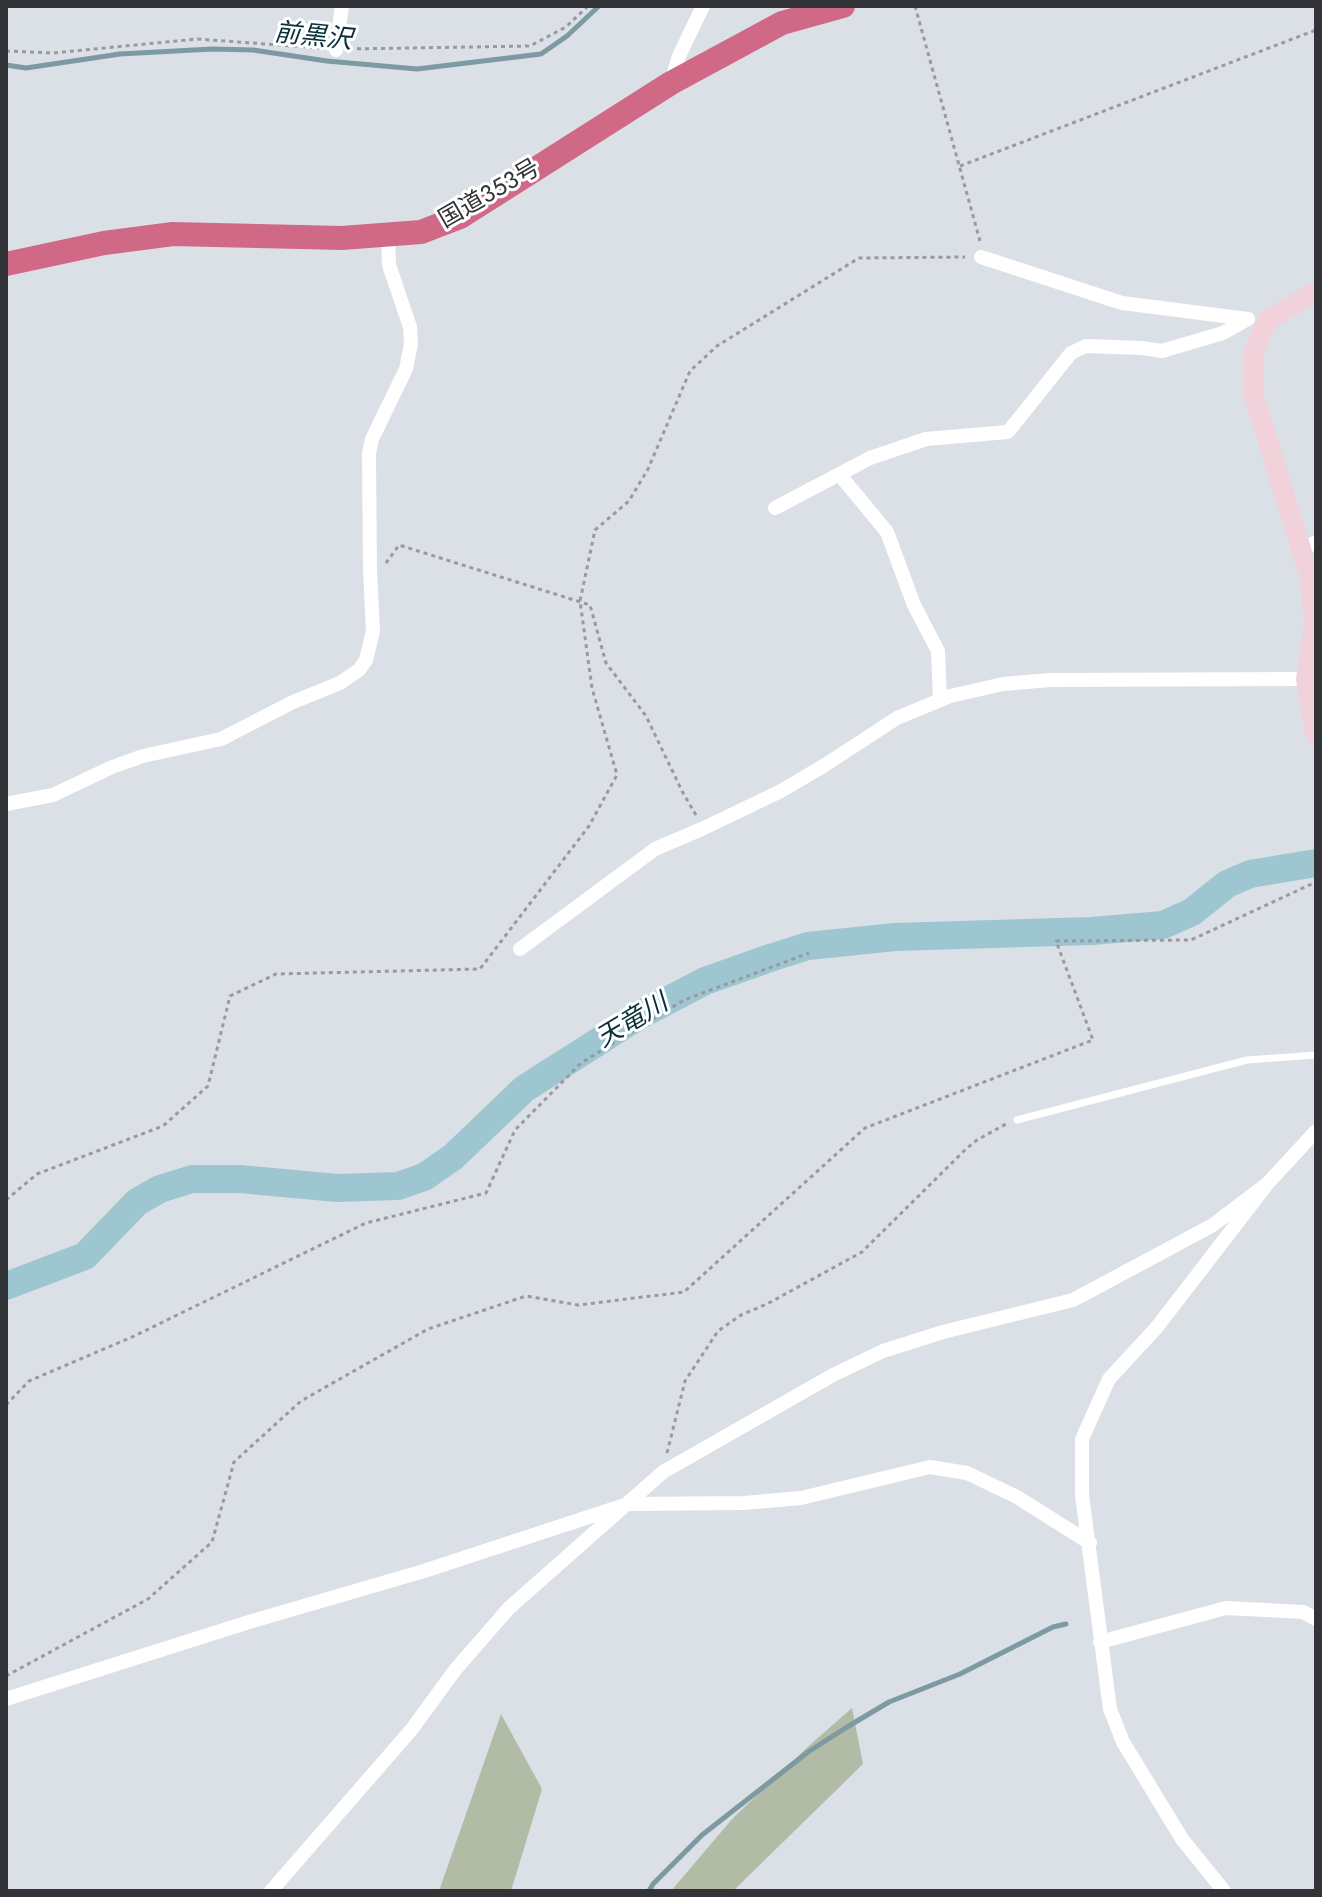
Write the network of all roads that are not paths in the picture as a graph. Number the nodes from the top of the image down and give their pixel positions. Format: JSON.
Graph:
{"nodes":[{"id":1,"x":342,"y":6,"type":"edge"},
{"id":2,"x":703,"y":6,"type":"edge"},
{"id":3,"x":843,"y":6,"type":"edge"},
{"id":4,"x":336,"y":50,"type":"road end"},
{"id":5,"x":671,"y":83,"type":"junction"},
{"id":6,"x":388,"y":236,"type":"junction"},
{"id":7,"x":981,"y":257,"type":"road end"},
{"id":8,"x":6,"y":264,"type":"edge"},
{"id":9,"x":1316,"y":291,"type":"edge"},
{"id":10,"x":1257,"y":320,"type":"junction"},
{"id":11,"x":839,"y":474,"type":"junction"},
{"id":12,"x":775,"y":508,"type":"dead end"},
{"id":13,"x":1308,"y":546,"type":"edge"},
{"id":14,"x":1306,"y":679,"type":"junction"},
{"id":15,"x":940,"y":700,"type":"junction"},
{"id":16,"x":1316,"y":736,"type":"edge"},
{"id":17,"x":6,"y":804,"type":"edge"},
{"id":18,"x":520,"y":949,"type":"dead end"},
{"id":19,"x":1316,"y":1055,"type":"edge"},
{"id":20,"x":1017,"y":1120,"type":"road end"},
{"id":21,"x":1316,"y":1131,"type":"edge"},
{"id":22,"x":1268,"y":1183,"type":"junction"},
{"id":23,"x":628,"y":1504,"type":"junction"},
{"id":24,"x":1090,"y":1543,"type":"junction"},
{"id":25,"x":1316,"y":1619,"type":"edge"},
{"id":26,"x":1100,"y":1642,"type":"junction"},
{"id":27,"x":6,"y":1699,"type":"edge"},
{"id":28,"x":271,"y":1891,"type":"edge"},
{"id":29,"x":1224,"y":1891,"type":"edge"}],
"edges":[{"from":1,"to":4,"type":"street"},
{"from":2,"to":5,"type":"street"},
{"from":3,"to":5,"type":"highway","name":"国道353号"},
{"from":5,"to":6,"type":"highway","name":"国道353号"},
{"from":6,"to":8,"type":"highway","name":"国道353号"},
{"from":6,"to":17,"type":"street"},
{"from":7,"to":10,"type":"street"},
{"from":9,"to":10,"type":"street"},
{"from":10,"to":11,"type":"street"},
{"from":10,"to":13,"type":"street"},
{"from":11,"to":12,"type":"street"},
{"from":11,"to":15,"type":"street"},
{"from":13,"to":14,"type":"street"},
{"from":14,"to":15,"type":"street"},
{"from":14,"to":16,"type":"street"},
{"from":15,"to":18,"type":"street"},
{"from":19,"to":20,"type":"lane"},
{"from":21,"to":22,"type":"street"},
{"from":22,"to":23,"type":"street"},
{"from":22,"to":24,"type":"street"},
{"from":23,"to":24,"type":"street"},
{"from":23,"to":27,"type":"street"},
{"from":23,"to":28,"type":"street"},
{"from":24,"to":26,"type":"street"},
{"from":25,"to":26,"type":"street"},
{"from":26,"to":29,"type":"street"}]}
